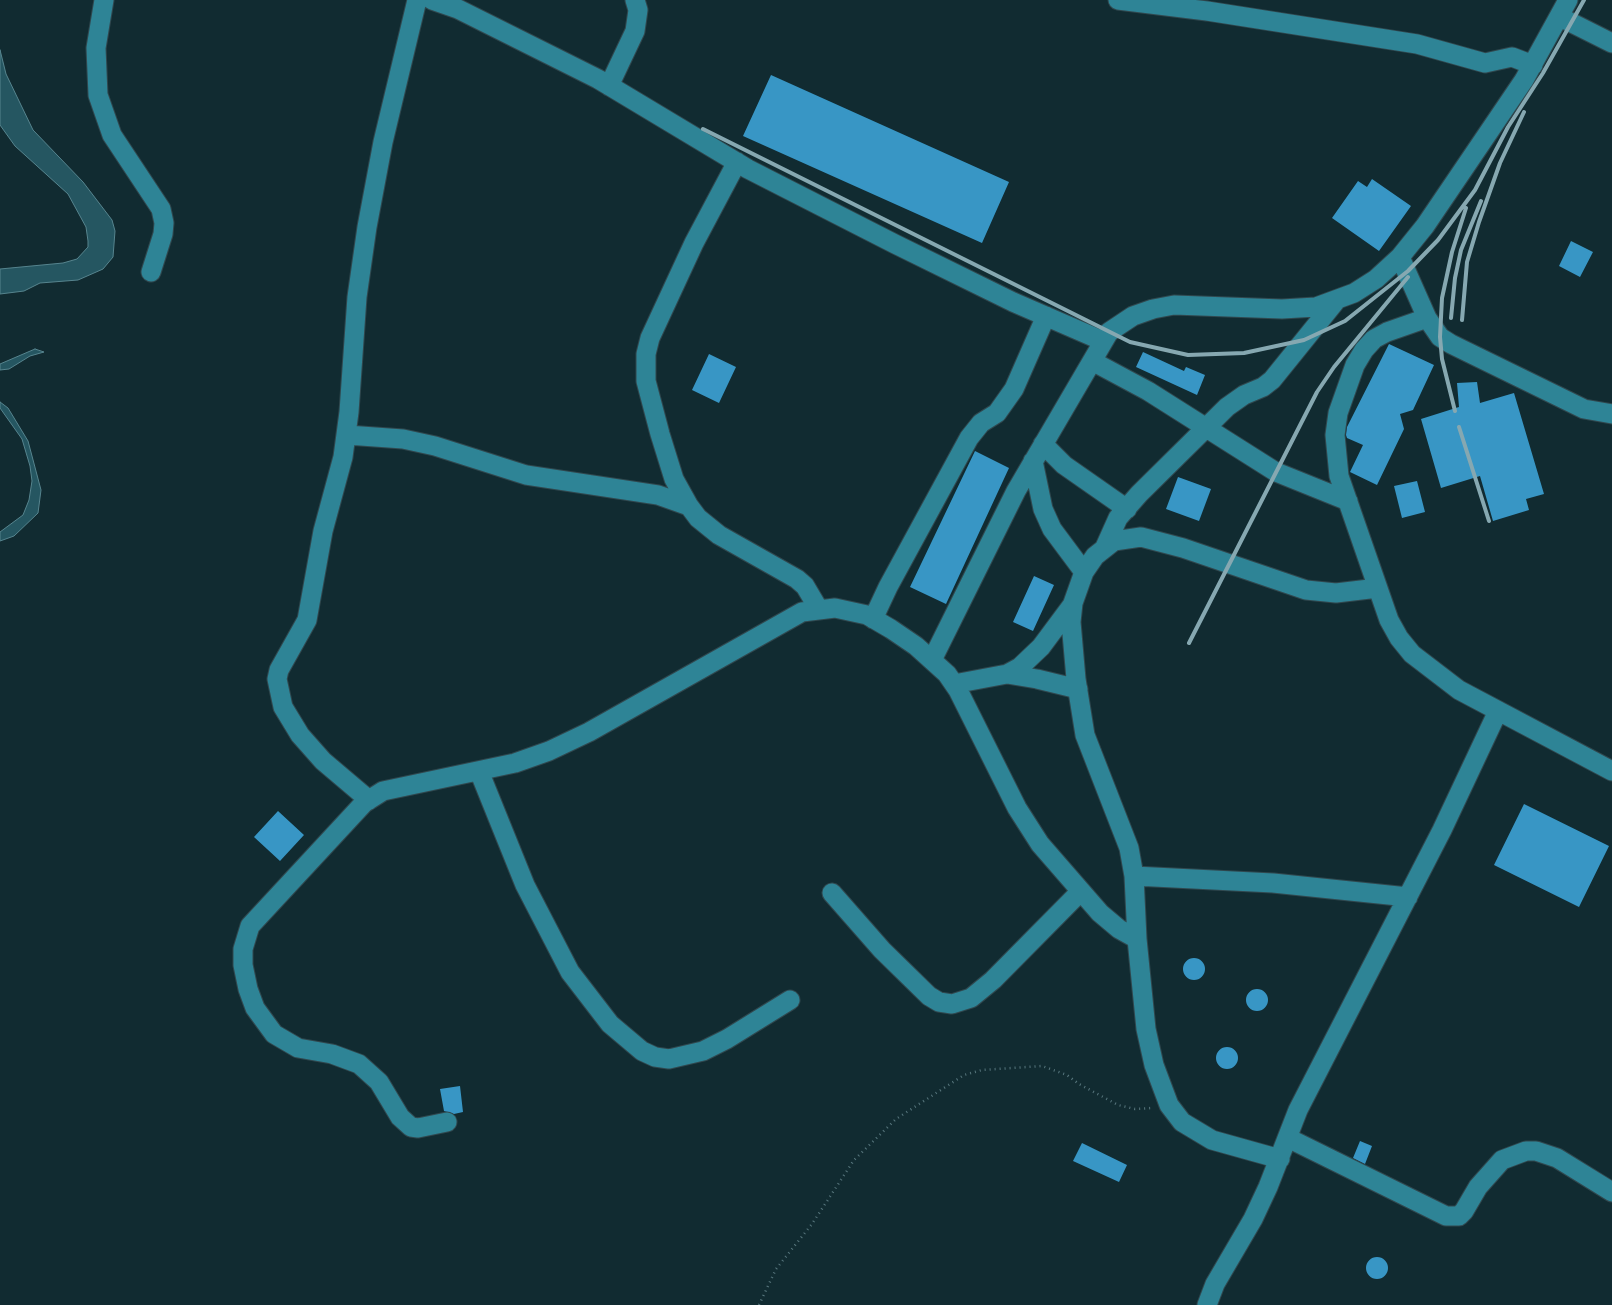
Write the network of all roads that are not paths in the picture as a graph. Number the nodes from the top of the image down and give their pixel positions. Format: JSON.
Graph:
{"nodes":[{"id":1,"x":104,"y":0,"type":"edge"},
{"id":2,"x":417,"y":0,"type":"edge"},
{"id":3,"x":432,"y":0,"type":"edge"},
{"id":4,"x":635,"y":0,"type":"edge"},
{"id":5,"x":1118,"y":0,"type":"edge"},
{"id":6,"x":1568,"y":0,"type":"edge"},
{"id":7,"x":1560,"y":17,"type":"junction"},
{"id":8,"x":1612,"y":43,"type":"edge"},
{"id":9,"x":1533,"y":65,"type":"junction"},
{"id":10,"x":610,"y":86,"type":"junction"},
{"id":11,"x":737,"y":162,"type":"junction"},
{"id":12,"x":1400,"y":257,"type":"junction"},
{"id":13,"x":151,"y":272,"type":"dead end"},
{"id":14,"x":1335,"y":302,"type":"junction"},
{"id":15,"x":1046,"y":316,"type":"junction"},
{"id":16,"x":1427,"y":318,"type":"junction"},
{"id":17,"x":1103,"y":340,"type":"junction"},
{"id":18,"x":1092,"y":361,"type":"junction"},
{"id":19,"x":1612,"y":414,"type":"edge"},
{"id":20,"x":1208,"y":428,"type":"junction"},
{"id":21,"x":347,"y":435,"type":"junction"},
{"id":22,"x":1043,"y":444,"type":"junction"},
{"id":23,"x":1033,"y":461,"type":"junction"},
{"id":24,"x":1348,"y":501,"type":"junction"},
{"id":25,"x":689,"y":506,"type":"junction"},
{"id":26,"x":1127,"y":509,"type":"junction"},
{"id":27,"x":1105,"y":547,"type":"junction"},
{"id":28,"x":1084,"y":572,"type":"junction"},
{"id":29,"x":1378,"y":588,"type":"junction"},
{"id":30,"x":1073,"y":603,"type":"junction"},
{"id":31,"x":818,"y":608,"type":"junction"},
{"id":32,"x":873,"y":619,"type":"junction"},
{"id":33,"x":932,"y":660,"type":"junction"},
{"id":34,"x":1007,"y":674,"type":"junction"},
{"id":35,"x":954,"y":684,"type":"junction"},
{"id":36,"x":1078,"y":689,"type":"junction"},
{"id":37,"x":1498,"y":711,"type":"junction"},
{"id":38,"x":479,"y":771,"type":"junction"},
{"id":39,"x":1612,"y":771,"type":"edge"},
{"id":40,"x":369,"y":800,"type":"junction"},
{"id":41,"x":1134,"y":876,"type":"junction"},
{"id":42,"x":1080,"y":892,"type":"junction"},
{"id":43,"x":832,"y":893,"type":"dead end"},
{"id":44,"x":1408,"y":898,"type":"junction"},
{"id":45,"x":1137,"y":939,"type":"junction"},
{"id":46,"x":790,"y":1000,"type":"dead end"},
{"id":47,"x":447,"y":1122,"type":"dead end"},
{"id":48,"x":1288,"y":1138,"type":"junction"},
{"id":49,"x":1280,"y":1159,"type":"junction"},
{"id":50,"x":1612,"y":1192,"type":"edge"},
{"id":51,"x":1207,"y":1305,"type":"edge"}],
"edges":[{"from":1,"to":13,"type":"lane"},
{"from":2,"to":21,"type":"lane"},
{"from":3,"to":10,"type":"lane"},
{"from":4,"to":10,"type":"lane"},
{"from":5,"to":9,"type":"lane"},
{"from":6,"to":7,"type":"lane"},
{"from":7,"to":8,"type":"lane"},
{"from":7,"to":9,"type":"lane"},
{"from":9,"to":12,"type":"lane"},
{"from":10,"to":11,"type":"lane"},
{"from":11,"to":15,"type":"lane"},
{"from":11,"to":25,"type":"lane"},
{"from":12,"to":14,"type":"lane"},
{"from":12,"to":16,"type":"lane"},
{"from":14,"to":17,"type":"lane"},
{"from":14,"to":20,"type":"lane"},
{"from":15,"to":17,"type":"lane"},
{"from":15,"to":32,"type":"lane"},
{"from":16,"to":19,"type":"lane"},
{"from":16,"to":24,"type":"lane"},
{"from":17,"to":18,"type":"lane"},
{"from":18,"to":20,"type":"lane"},
{"from":18,"to":22,"type":"lane"},
{"from":20,"to":24,"type":"lane"},
{"from":20,"to":26,"type":"lane"},
{"from":21,"to":25,"type":"lane"},
{"from":21,"to":40,"type":"lane"},
{"from":22,"to":23,"type":"lane"},
{"from":22,"to":26,"type":"lane"},
{"from":23,"to":28,"type":"lane"},
{"from":23,"to":33,"type":"lane"},
{"from":24,"to":29,"type":"lane"},
{"from":25,"to":31,"type":"lane"},
{"from":26,"to":27,"type":"lane"},
{"from":27,"to":28,"type":"lane"},
{"from":27,"to":29,"type":"lane"},
{"from":28,"to":30,"type":"lane"},
{"from":29,"to":37,"type":"lane"},
{"from":30,"to":34,"type":"lane"},
{"from":30,"to":36,"type":"lane"},
{"from":31,"to":32,"type":"lane"},
{"from":31,"to":38,"type":"lane"},
{"from":32,"to":33,"type":"lane"},
{"from":33,"to":35,"type":"lane"},
{"from":34,"to":35,"type":"lane"},
{"from":34,"to":36,"type":"lane"},
{"from":35,"to":42,"type":"lane"},
{"from":36,"to":41,"type":"lane"},
{"from":37,"to":39,"type":"lane"},
{"from":37,"to":44,"type":"lane"},
{"from":38,"to":40,"type":"lane"},
{"from":38,"to":46,"type":"lane"},
{"from":40,"to":47,"type":"lane"},
{"from":41,"to":44,"type":"lane"},
{"from":41,"to":45,"type":"lane"},
{"from":42,"to":43,"type":"lane"},
{"from":42,"to":45,"type":"lane"},
{"from":44,"to":48,"type":"lane"},
{"from":45,"to":49,"type":"lane"},
{"from":48,"to":49,"type":"lane"},
{"from":48,"to":50,"type":"lane"},
{"from":49,"to":51,"type":"lane"}]}
